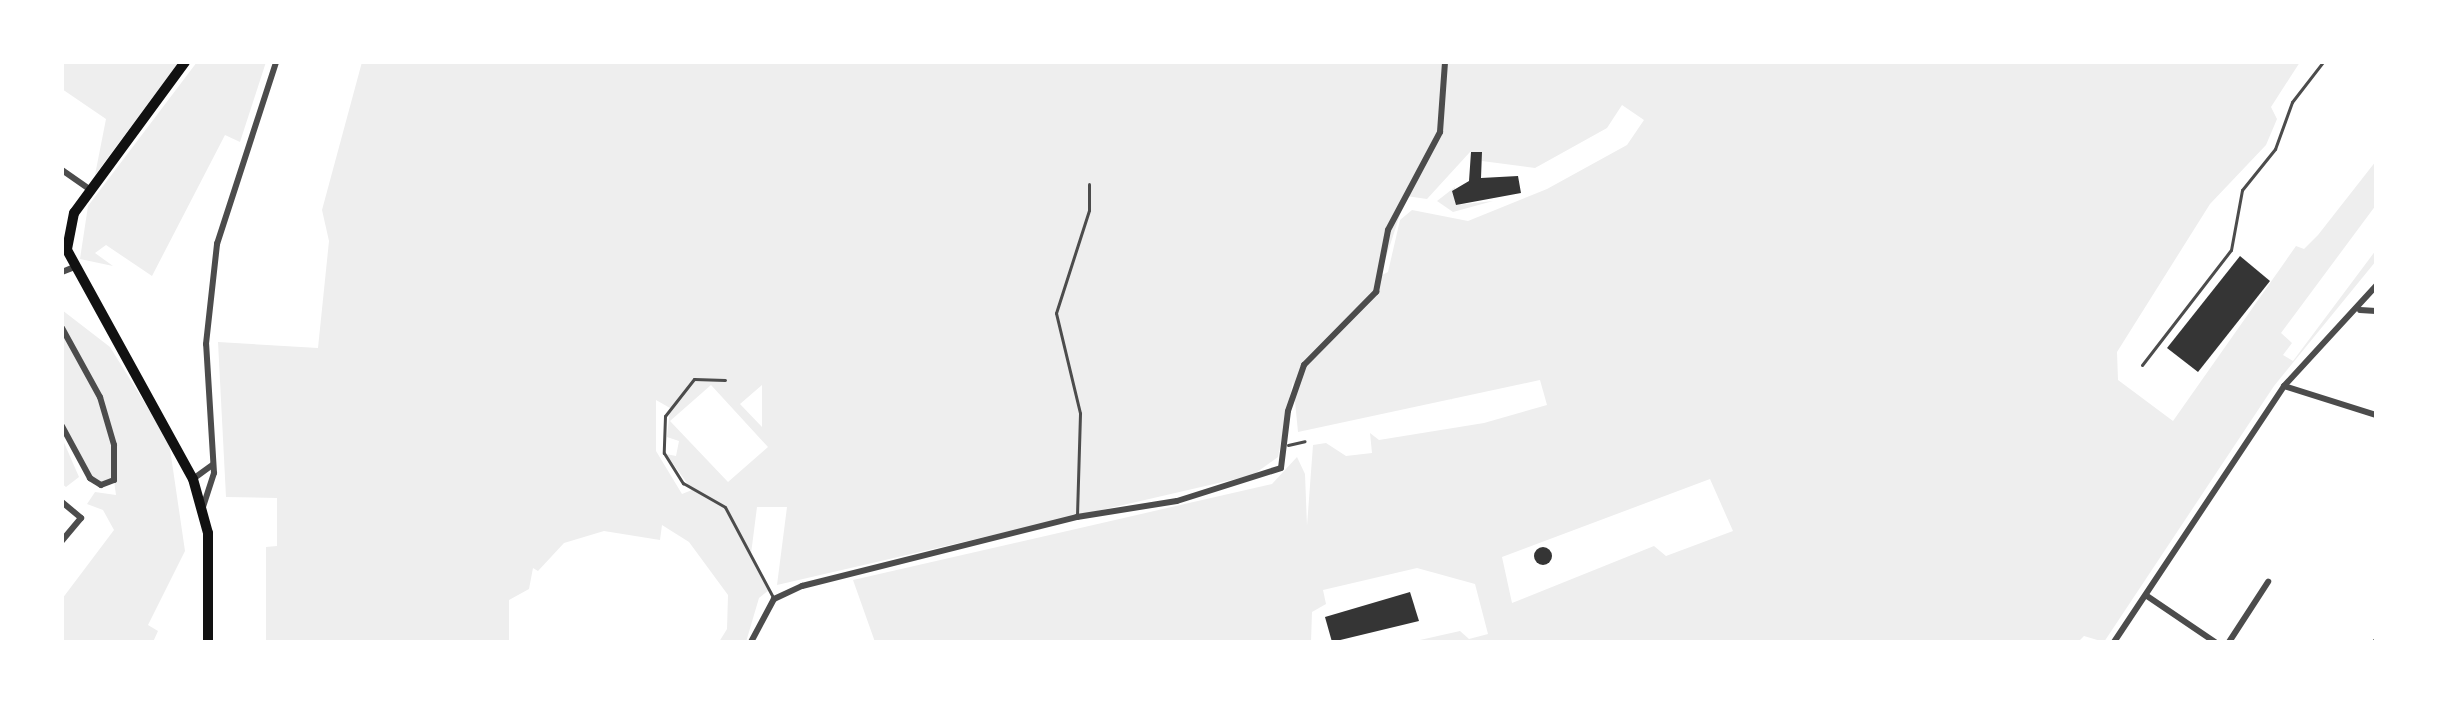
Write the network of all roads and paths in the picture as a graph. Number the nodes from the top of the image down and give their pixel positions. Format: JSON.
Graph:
{"nodes":[{"id":1,"x":185,"y":62,"type":"edge"},
{"id":2,"x":276,"y":62,"type":"edge"},
{"id":3,"x":1445,"y":62,"type":"edge"},
{"id":4,"x":2323,"y":62,"type":"edge"},
{"id":5,"x":62,"y":170,"type":"edge"},
{"id":6,"x":1089,"y":184,"type":"dead end"},
{"id":7,"x":91,"y":190,"type":"junction"},
{"id":8,"x":67,"y":270,"type":"edge"},
{"id":9,"x":2376,"y":286,"type":"edge"},
{"id":10,"x":2360,"y":310,"type":"junction"},
{"id":11,"x":2376,"y":311,"type":"edge"},
{"id":12,"x":62,"y":328,"type":"edge"},
{"id":13,"x":2142,"y":365,"type":"dead end"},
{"id":14,"x":725,"y":380,"type":"dead end"},
{"id":15,"x":2284,"y":386,"type":"junction"},
{"id":16,"x":2376,"y":415,"type":"edge"},
{"id":17,"x":62,"y":426,"type":"edge"},
{"id":18,"x":1305,"y":441,"type":"dead end"},
{"id":19,"x":1288,"y":445,"type":"junction"},
{"id":20,"x":213,"y":462,"type":"junction"},
{"id":21,"x":194,"y":483,"type":"junction"},
{"id":22,"x":212,"y":483,"type":"junction"},
{"id":23,"x":62,"y":502,"type":"edge"},
{"id":24,"x":202,"y":510,"type":"junction"},
{"id":25,"x":1077,"y":517,"type":"junction"},
{"id":26,"x":62,"y":541,"type":"edge"},
{"id":27,"x":2268,"y":582,"type":"dead end"},
{"id":28,"x":2147,"y":596,"type":"junction"},
{"id":29,"x":774,"y":599,"type":"junction"},
{"id":30,"x":208,"y":642,"type":"edge"},
{"id":31,"x":751,"y":642,"type":"edge"},
{"id":32,"x":2114,"y":642,"type":"edge"},
{"id":33,"x":2215,"y":642,"type":"edge"},
{"id":34,"x":2229,"y":642,"type":"edge"}],
"edges":[{"from":1,"to":7,"type":"main road"},
{"from":2,"to":20,"type":"street"},
{"from":3,"to":19,"type":"street"},
{"from":4,"to":13,"type":"lane"},
{"from":5,"to":7,"type":"street"},
{"from":6,"to":25,"type":"lane"},
{"from":7,"to":8,"type":"main road"},
{"from":8,"to":21,"type":"main road"},
{"from":9,"to":10,"type":"street"},
{"from":10,"to":11,"type":"street"},
{"from":10,"to":15,"type":"street"},
{"from":12,"to":17,"type":"street"},
{"from":14,"to":29,"type":"lane"},
{"from":15,"to":16,"type":"street"},
{"from":15,"to":28,"type":"street"},
{"from":18,"to":19,"type":"lane"},
{"from":19,"to":25,"type":"street"},
{"from":20,"to":21,"type":"street"},
{"from":20,"to":22,"type":"street"},
{"from":21,"to":22,"type":"street"},
{"from":21,"to":24,"type":"main road"},
{"from":22,"to":24,"type":"street"},
{"from":23,"to":26,"type":"street"},
{"from":24,"to":30,"type":"main road"},
{"from":25,"to":29,"type":"street"},
{"from":27,"to":34,"type":"street"},
{"from":28,"to":32,"type":"street"},
{"from":28,"to":33,"type":"street"},
{"from":29,"to":31,"type":"street"}]}
